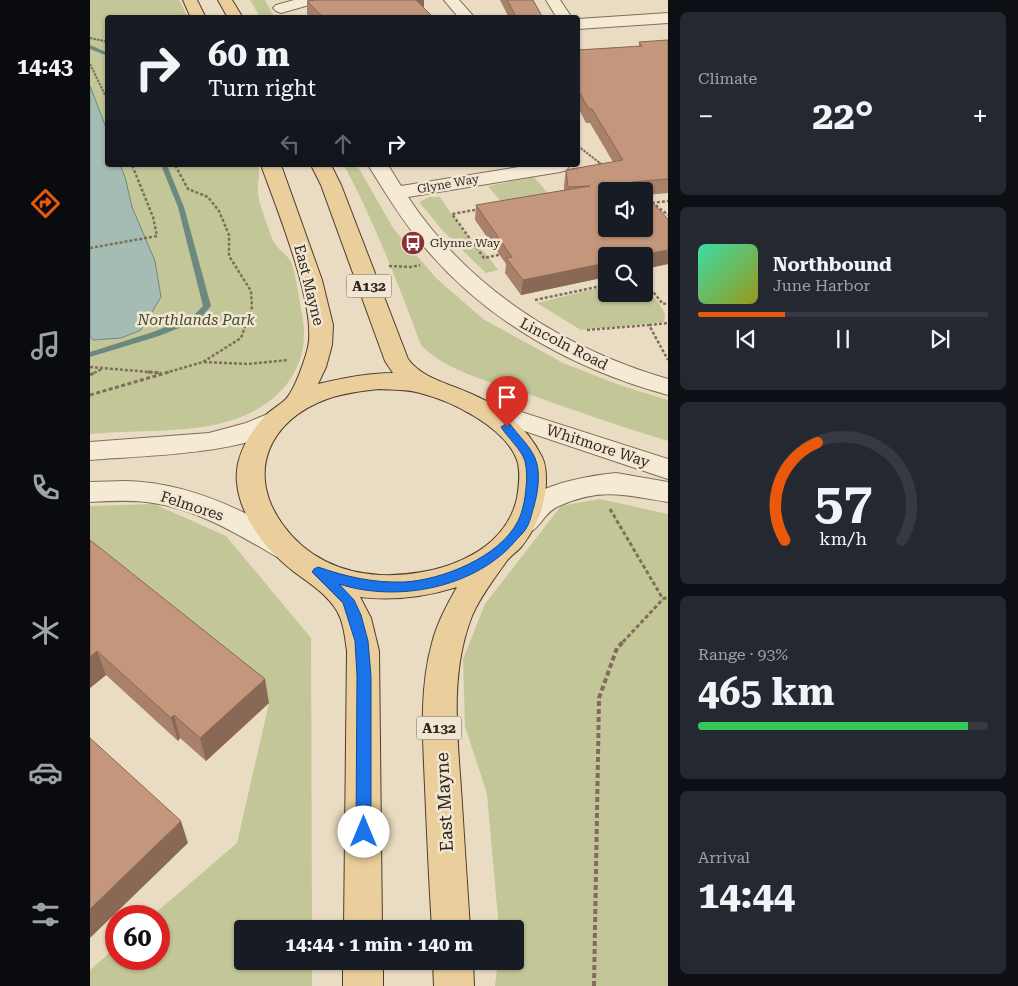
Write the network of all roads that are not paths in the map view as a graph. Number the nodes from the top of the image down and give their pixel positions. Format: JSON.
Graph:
{"nodes":[{"id":1,"x":190,"y":0,"type":"edge"},
{"id":2,"x":225,"y":0,"type":"edge"},
{"id":3,"x":311,"y":0,"type":"edge"},
{"id":4,"x":451,"y":0,"type":"edge"},
{"id":5,"x":554,"y":0,"type":"edge"},
{"id":6,"x":281,"y":9,"type":"edge"},
{"id":7,"x":198,"y":15,"type":"edge"},
{"id":8,"x":234,"y":15,"type":"edge"},
{"id":9,"x":465,"y":15,"type":"edge"},
{"id":10,"x":563,"y":15,"type":"edge"},
{"id":11,"x":668,"y":18,"type":"edge"},
{"id":12,"x":580,"y":24,"type":"edge"},
{"id":13,"x":272,"y":167,"type":"edge"},
{"id":14,"x":322,"y":167,"type":"edge"},
{"id":15,"x":379,"y":167,"type":"edge"},
{"id":16,"x":554,"y":167,"type":"edge"},
{"id":17,"x":396,"y":193,"type":"junction"},
{"id":18,"x":668,"y":387,"type":"edge"},
{"id":19,"x":437,"y":391,"type":"junction"},
{"id":20,"x":471,"y":404,"type":"junction"},
{"id":21,"x":286,"y":411,"type":"junction"},
{"id":22,"x":90,"y":451,"type":"edge"},
{"id":23,"x":668,"y":469,"type":"edge"},
{"id":24,"x":90,"y":492,"type":"edge"},
{"id":25,"x":668,"y":492,"type":"edge"},
{"id":26,"x":514,"y":534,"type":"junction"},
{"id":27,"x":287,"y":549,"type":"junction"},
{"id":28,"x":318,"y":572,"type":"junction"},
{"id":29,"x":363,"y":920,"type":"edge"},
{"id":30,"x":450,"y":920,"type":"edge"},
{"id":31,"x":363,"y":970,"type":"edge"},
{"id":32,"x":453,"y":970,"type":"edge"},
{"id":33,"x":363,"y":986,"type":"edge"},
{"id":34,"x":454,"y":986,"type":"edge"}],
"edges":[{"from":1,"to":7,"type":"main road"},
{"from":2,"to":8,"type":"main road"},
{"from":3,"to":6,"type":"street"},
{"from":4,"to":9,"type":"street"},
{"from":5,"to":10,"type":"street"},
{"from":11,"to":12,"type":"street"},
{"from":13,"to":21,"type":"main road","name":"East Mayne","number":"A132"},
{"from":14,"to":19,"type":"main road","number":"A132"},
{"from":15,"to":17,"type":"street","name":"Lincoln Road"},
{"from":16,"to":17,"type":"street","name":"Glyne Way"},
{"from":17,"to":18,"type":"street","name":"Lincoln Road"},
{"from":19,"to":20,"type":"main road","number":"A132"},
{"from":19,"to":21,"type":"main road","number":"A132"},
{"from":20,"to":23,"type":"street","name":"Whitmore Way"},
{"from":20,"to":26,"type":"main road","number":"A132"},
{"from":21,"to":22,"type":"street"},
{"from":21,"to":27,"type":"main road","number":"A132"},
{"from":24,"to":27,"type":"street","name":"Felmores"},
{"from":25,"to":26,"type":"street","name":"Whitmore Way"},
{"from":26,"to":28,"type":"main road","number":"A132"},
{"from":26,"to":30,"type":"main road","name":"East Mayne","number":"A132"},
{"from":27,"to":28,"type":"main road","number":"A132"},
{"from":28,"to":29,"type":"main road","number":"A132"},
{"from":31,"to":33,"type":"main road"},
{"from":32,"to":34,"type":"main road"}]}
